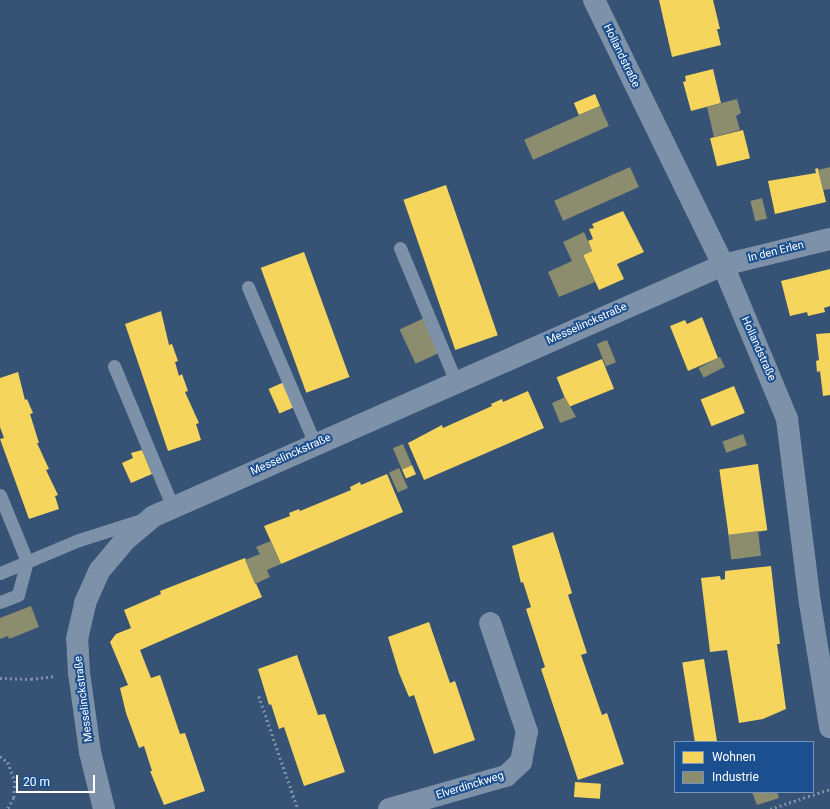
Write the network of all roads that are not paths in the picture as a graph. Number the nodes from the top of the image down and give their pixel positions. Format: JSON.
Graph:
{"nodes":[{"id":1,"x":594,"y":0,"type":"edge"},
{"id":2,"x":830,"y":239,"type":"edge"},
{"id":3,"x":400,"y":248,"type":"dead end"},
{"id":4,"x":723,"y":265,"type":"junction"},
{"id":5,"x":248,"y":287,"type":"dead end"},
{"id":6,"x":114,"y":366,"type":"dead end"},
{"id":7,"x":456,"y":382,"type":"junction"},
{"id":8,"x":315,"y":444,"type":"junction"},
{"id":9,"x":0,"y":495,"type":"edge"},
{"id":10,"x":164,"y":512,"type":"junction"},
{"id":11,"x":27,"y":561,"type":"junction"},
{"id":12,"x":0,"y":573,"type":"edge"},
{"id":13,"x":0,"y":602,"type":"edge"},
{"id":14,"x":490,"y":623,"type":"dead end"},
{"id":15,"x":830,"y":727,"type":"edge"},
{"id":16,"x":104,"y":809,"type":"edge"},
{"id":17,"x":389,"y":809,"type":"edge"}],
"edges":[{"from":1,"to":4,"type":"street","name":"Hollandstraße"},
{"from":2,"to":4,"type":"street","name":"In den Erlen"},
{"from":3,"to":7,"type":"lane"},
{"from":4,"to":7,"type":"street","name":"Messelinckstraße"},
{"from":4,"to":15,"type":"street","name":"Hollandstraße"},
{"from":5,"to":8,"type":"lane"},
{"from":6,"to":10,"type":"lane"},
{"from":7,"to":8,"type":"street","name":"Messelinckstraße"},
{"from":8,"to":10,"type":"street","name":"Messelinckstraße"},
{"from":9,"to":11,"type":"lane"},
{"from":10,"to":11,"type":"lane"},
{"from":10,"to":16,"type":"street","name":"Messelinckstraße"},
{"from":11,"to":12,"type":"lane"},
{"from":11,"to":13,"type":"lane"},
{"from":14,"to":17,"type":"street","name":"Elverdinckweg"}]}
